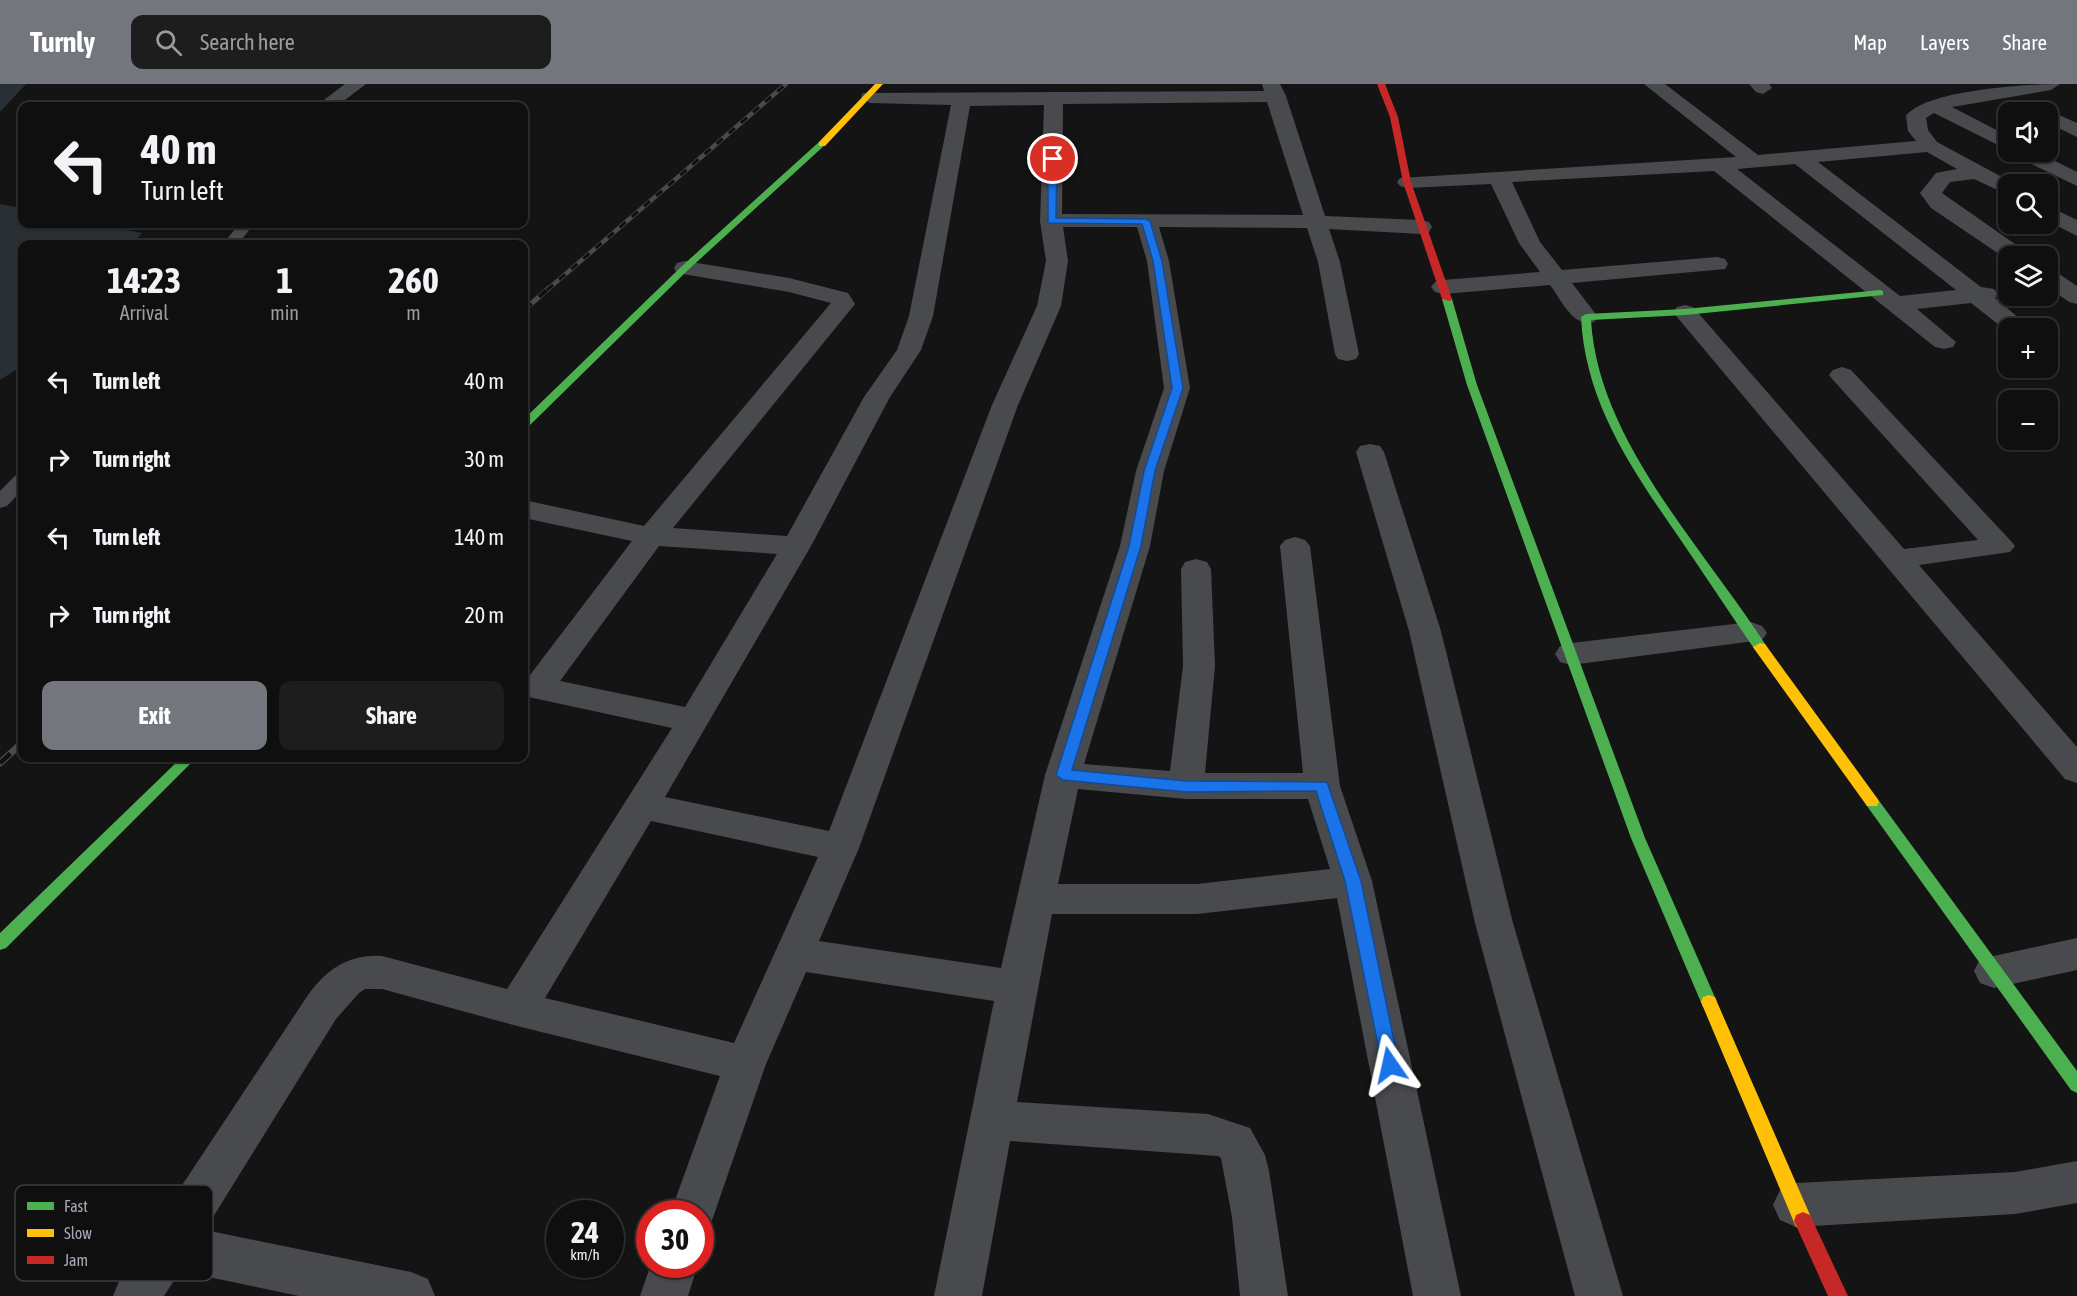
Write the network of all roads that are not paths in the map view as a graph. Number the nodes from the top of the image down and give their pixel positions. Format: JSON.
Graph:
{"nodes":[{"id":1,"x":357,"y":84,"type":"edge"},
{"id":2,"x":1381,"y":84,"type":"edge"},
{"id":3,"x":1653,"y":84,"type":"edge"},
{"id":4,"x":2051,"y":84,"type":"edge"},
{"id":5,"x":874,"y":90,"type":"edge"},
{"id":6,"x":1274,"y":90,"type":"edge"},
{"id":7,"x":2003,"y":94,"type":"junction"},
{"id":8,"x":1054,"y":98,"type":"junction"},
{"id":9,"x":962,"y":100,"type":"junction"},
{"id":10,"x":331,"y":102,"type":"edge"},
{"id":11,"x":2019,"y":102,"type":"edge"},
{"id":12,"x":1933,"y":105,"type":"junction"},
{"id":13,"x":2058,"y":121,"type":"edge"},
{"id":14,"x":2077,"y":131,"type":"edge"},
{"id":15,"x":1998,"y":139,"type":"edge"},
{"id":16,"x":1930,"y":146,"type":"junction"},
{"id":17,"x":1798,"y":157,"type":"junction"},
{"id":18,"x":1753,"y":161,"type":"junction"},
{"id":19,"x":2042,"y":162,"type":"edge"},
{"id":20,"x":1719,"y":165,"type":"junction"},
{"id":21,"x":1979,"y":172,"type":"junction"},
{"id":22,"x":1499,"y":178,"type":"junction"},
{"id":23,"x":2077,"y":180,"type":"edge"},
{"id":24,"x":1407,"y":182,"type":"junction"},
{"id":25,"x":1998,"y":183,"type":"edge"},
{"id":26,"x":2058,"y":218,"type":"edge"},
{"id":27,"x":1051,"y":221,"type":"junction"},
{"id":28,"x":1146,"y":221,"type":"junction"},
{"id":29,"x":1318,"y":224,"type":"junction"},
{"id":30,"x":1421,"y":227,"type":"junction"},
{"id":31,"x":244,"y":228,"type":"edge"},
{"id":32,"x":2077,"y":229,"type":"edge"},
{"id":33,"x":233,"y":240,"type":"edge"},
{"id":34,"x":2002,"y":246,"type":"edge"},
{"id":35,"x":1717,"y":264,"type":"dead end"},
{"id":36,"x":685,"y":268,"type":"junction"},
{"id":37,"x":1559,"y":278,"type":"junction"},
{"id":38,"x":1443,"y":287,"type":"junction"},
{"id":39,"x":1998,"y":292,"type":"edge"},
{"id":40,"x":1976,"y":295,"type":"junction"},
{"id":41,"x":1887,"y":298,"type":"junction"},
{"id":42,"x":1685,"y":312,"type":"junction"},
{"id":43,"x":1586,"y":317,"type":"junction"},
{"id":44,"x":2006,"y":318,"type":"edge"},
{"id":45,"x":1944,"y":342,"type":"dead end"},
{"id":46,"x":1347,"y":354,"type":"dead end"},
{"id":47,"x":1842,"y":375,"type":"dead end"},
{"id":48,"x":528,"y":421,"type":"edge"},
{"id":49,"x":1370,"y":452,"type":"dead end"},
{"id":50,"x":18,"y":484,"type":"edge"},
{"id":51,"x":0,"y":502,"type":"edge"},
{"id":52,"x":528,"y":510,"type":"edge"},
{"id":53,"x":651,"y":536,"type":"junction"},
{"id":54,"x":795,"y":546,"type":"junction"},
{"id":55,"x":1295,"y":546,"type":"dead end"},
{"id":56,"x":1894,"y":559,"type":"junction"},
{"id":57,"x":1196,"y":569,"type":"dead end"},
{"id":58,"x":1751,"y":633,"type":"junction"},
{"id":59,"x":1571,"y":654,"type":"junction"},
{"id":60,"x":531,"y":686,"type":"edge"},
{"id":61,"x":694,"y":722,"type":"junction"},
{"id":62,"x":185,"y":762,"type":"edge"},
{"id":63,"x":2077,"y":770,"type":"edge"},
{"id":64,"x":1063,"y":775,"type":"junction"},
{"id":65,"x":1186,"y":786,"type":"junction"},
{"id":66,"x":1322,"y":786,"type":"junction"},
{"id":67,"x":643,"y":806,"type":"junction"},
{"id":68,"x":841,"y":848,"type":"junction"},
{"id":69,"x":1353,"y":881,"type":"junction"},
{"id":70,"x":1037,"y":899,"type":"junction"},
{"id":71,"x":0,"y":943,"type":"edge"},
{"id":72,"x":793,"y":954,"type":"junction"},
{"id":73,"x":2077,"y":954,"type":"edge"},
{"id":74,"x":1994,"y":971,"type":"junction"},
{"id":75,"x":1017,"y":987,"type":"junction"},
{"id":76,"x":517,"y":1009,"type":"junction"},
{"id":77,"x":745,"y":1064,"type":"junction"},
{"id":78,"x":2077,"y":1085,"type":"edge"},
{"id":79,"x":992,"y":1120,"type":"junction"},
{"id":80,"x":2077,"y":1182,"type":"edge"},
{"id":81,"x":209,"y":1185,"type":"edge"},
{"id":82,"x":698,"y":1200,"type":"edge"},
{"id":83,"x":1796,"y":1205,"type":"junction"},
{"id":84,"x":213,"y":1255,"type":"edge"},
{"id":85,"x":670,"y":1278,"type":"edge"},
{"id":86,"x":147,"y":1281,"type":"edge"},
{"id":87,"x":137,"y":1296,"type":"edge"},
{"id":88,"x":411,"y":1296,"type":"edge"},
{"id":89,"x":664,"y":1296,"type":"edge"},
{"id":90,"x":958,"y":1296,"type":"edge"},
{"id":91,"x":1264,"y":1296,"type":"edge"},
{"id":92,"x":1437,"y":1296,"type":"edge"},
{"id":93,"x":1599,"y":1296,"type":"edge"},
{"id":94,"x":1838,"y":1296,"type":"edge"}],
"edges":[{"from":1,"to":10,"type":"street"},
{"from":2,"to":24,"type":"street"},
{"from":3,"to":18,"type":"street"},
{"from":4,"to":7,"type":"street"},
{"from":5,"to":9,"type":"street"},
{"from":5,"to":36,"type":"street"},
{"from":6,"to":8,"type":"street"},
{"from":6,"to":29,"type":"street"},
{"from":7,"to":11,"type":"street"},
{"from":7,"to":12,"type":"street"},
{"from":8,"to":9,"type":"street"},
{"from":8,"to":27,"type":"street"},
{"from":9,"to":54,"type":"street"},
{"from":12,"to":15,"type":"street"},
{"from":12,"to":16,"type":"street"},
{"from":13,"to":14,"type":"street"},
{"from":16,"to":17,"type":"street"},
{"from":16,"to":21,"type":"street"},
{"from":17,"to":18,"type":"street"},
{"from":17,"to":40,"type":"street"},
{"from":18,"to":20,"type":"street"},
{"from":19,"to":23,"type":"street"},
{"from":20,"to":22,"type":"street"},
{"from":20,"to":41,"type":"street"},
{"from":21,"to":25,"type":"street"},
{"from":21,"to":34,"type":"street"},
{"from":22,"to":24,"type":"street"},
{"from":22,"to":37,"type":"street"},
{"from":24,"to":30,"type":"street"},
{"from":26,"to":32,"type":"street"},
{"from":27,"to":28,"type":"street"},
{"from":27,"to":68,"type":"street"},
{"from":28,"to":29,"type":"street"},
{"from":28,"to":64,"type":"street"},
{"from":29,"to":30,"type":"street"},
{"from":29,"to":46,"type":"street"},
{"from":30,"to":38,"type":"street"},
{"from":31,"to":33,"type":"lane"},
{"from":35,"to":37,"type":"street"},
{"from":36,"to":48,"type":"street"},
{"from":36,"to":53,"type":"street"},
{"from":37,"to":38,"type":"street"},
{"from":37,"to":43,"type":"street"},
{"from":38,"to":59,"type":"street"},
{"from":39,"to":40,"type":"street"},
{"from":40,"to":41,"type":"street"},
{"from":40,"to":44,"type":"street"},
{"from":41,"to":42,"type":"street"},
{"from":41,"to":45,"type":"street"},
{"from":42,"to":43,"type":"street"},
{"from":42,"to":56,"type":"street"},
{"from":43,"to":58,"type":"street"},
{"from":47,"to":56,"type":"street"},
{"from":49,"to":93,"type":"street"},
{"from":50,"to":51,"type":"lane"},
{"from":52,"to":53,"type":"street"},
{"from":53,"to":54,"type":"street"},
{"from":53,"to":60,"type":"street"},
{"from":54,"to":61,"type":"street"},
{"from":55,"to":66,"type":"street"},
{"from":56,"to":63,"type":"street"},
{"from":57,"to":65,"type":"street"},
{"from":58,"to":59,"type":"street"},
{"from":58,"to":74,"type":"street"},
{"from":59,"to":83,"type":"street"},
{"from":60,"to":61,"type":"street"},
{"from":61,"to":67,"type":"street"},
{"from":62,"to":71,"type":"street"},
{"from":64,"to":65,"type":"street"},
{"from":64,"to":70,"type":"street"},
{"from":65,"to":66,"type":"street"},
{"from":66,"to":69,"type":"street"},
{"from":67,"to":68,"type":"street"},
{"from":67,"to":76,"type":"street"},
{"from":68,"to":72,"type":"street"},
{"from":69,"to":70,"type":"street"},
{"from":69,"to":92,"type":"street"},
{"from":70,"to":75,"type":"street"},
{"from":72,"to":75,"type":"street"},
{"from":72,"to":77,"type":"street"},
{"from":73,"to":74,"type":"street"},
{"from":74,"to":78,"type":"street"},
{"from":75,"to":79,"type":"street"},
{"from":76,"to":77,"type":"street"},
{"from":76,"to":81,"type":"street"},
{"from":77,"to":82,"type":"street"},
{"from":79,"to":90,"type":"street"},
{"from":79,"to":91,"type":"street"},
{"from":80,"to":83,"type":"street"},
{"from":83,"to":94,"type":"street"},
{"from":84,"to":88,"type":"street"},
{"from":85,"to":89,"type":"street"},
{"from":86,"to":87,"type":"street"}]}
